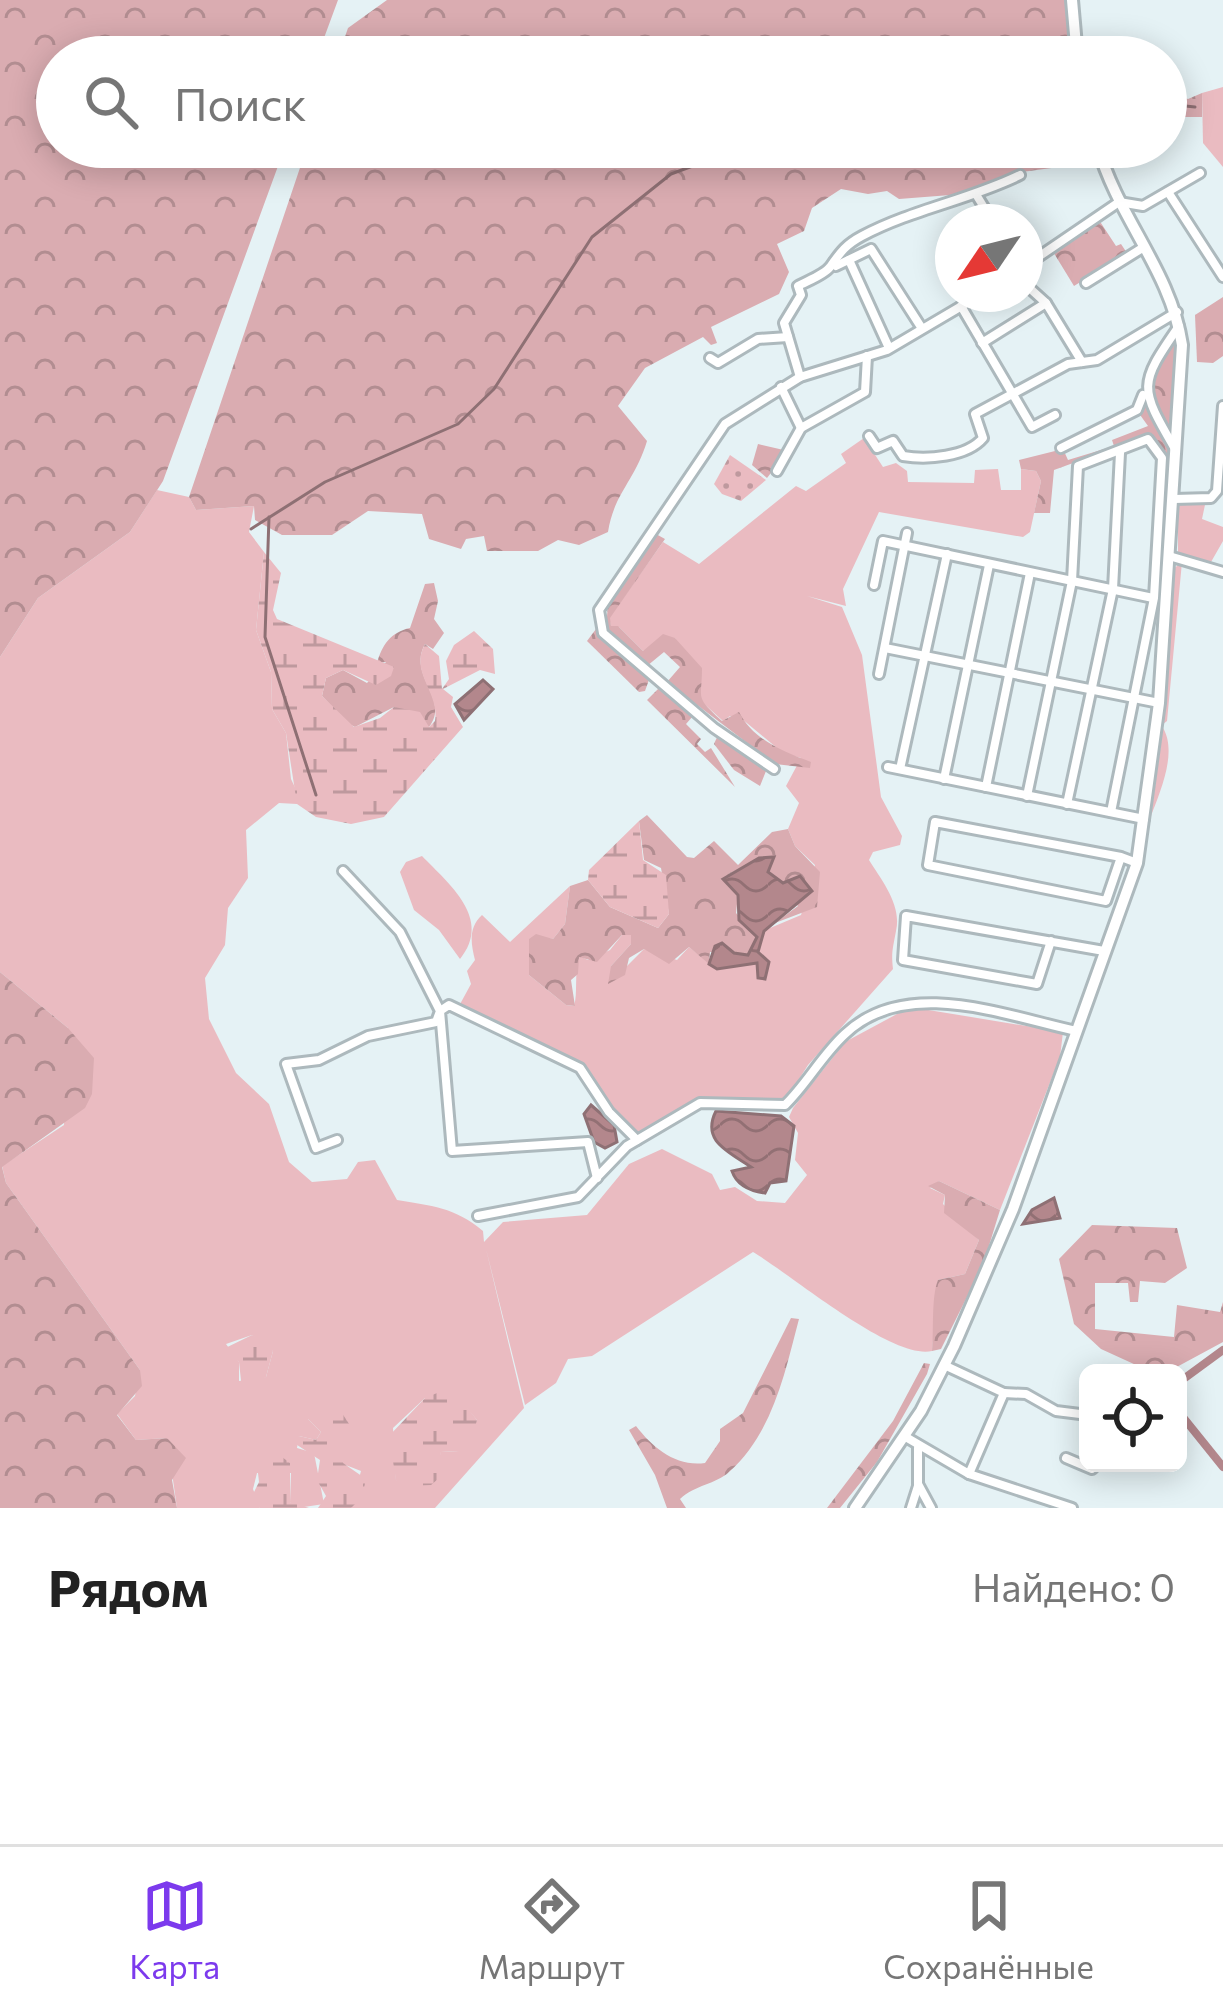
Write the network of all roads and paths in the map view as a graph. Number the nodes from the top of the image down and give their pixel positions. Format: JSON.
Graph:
{"nodes":[{"id":1,"x":1072,"y":0,"type":"edge"},
{"id":2,"x":1075,"y":36,"type":"edge"},
{"id":3,"x":1106,"y":168,"type":"edge"},
{"id":4,"x":1200,"y":173,"type":"dead end"},
{"id":5,"x":1020,"y":175,"type":"dead end"},
{"id":6,"x":1168,"y":192,"type":"junction"},
{"id":7,"x":977,"y":196,"type":"junction"},
{"id":8,"x":1118,"y":202,"type":"junction"},
{"id":9,"x":982,"y":204,"type":"edge"},
{"id":10,"x":861,"y":236,"type":"junction"},
{"id":11,"x":1145,"y":247,"type":"junction"},
{"id":12,"x":867,"y":251,"type":"junction"},
{"id":13,"x":1043,"y":254,"type":"edge"},
{"id":14,"x":834,"y":260,"type":"junction"},
{"id":15,"x":849,"y":260,"type":"junction"},
{"id":16,"x":1223,"y":278,"type":"edge"},
{"id":17,"x":1086,"y":283,"type":"dead end"},
{"id":18,"x":1043,"y":299,"type":"edge"},
{"id":19,"x":1046,"y":302,"type":"junction"},
{"id":20,"x":950,"y":312,"type":"edge"},
{"id":21,"x":964,"y":312,"type":"edge"},
{"id":22,"x":1178,"y":318,"type":"junction"},
{"id":23,"x":921,"y":327,"type":"junction"},
{"id":24,"x":788,"y":337,"type":"junction"},
{"id":25,"x":982,"y":343,"type":"junction"},
{"id":26,"x":890,"y":348,"type":"junction"},
{"id":27,"x":867,"y":356,"type":"junction"},
{"id":28,"x":710,"y":358,"type":"dead end"},
{"id":29,"x":1082,"y":362,"type":"junction"},
{"id":30,"x":800,"y":377,"type":"junction"},
{"id":31,"x":781,"y":387,"type":"junction"},
{"id":32,"x":1144,"y":394,"type":"junction"},
{"id":33,"x":1014,"y":395,"type":"junction"},
{"id":34,"x":1223,"y":406,"type":"edge"},
{"id":35,"x":1054,"y":415,"type":"dead end"},
{"id":36,"x":801,"y":428,"type":"junction"},
{"id":37,"x":868,"y":436,"type":"dead end"},
{"id":38,"x":1061,"y":448,"type":"dead end"},
{"id":39,"x":1177,"y":452,"type":"junction"},
{"id":40,"x":1120,"y":454,"type":"junction"},
{"id":41,"x":777,"y":471,"type":"dead end"},
{"id":42,"x":1162,"y":471,"type":"junction"},
{"id":43,"x":1176,"y":473,"type":"junction"},
{"id":44,"x":1174,"y":500,"type":"junction"},
{"id":45,"x":908,"y":533,"type":"dead end"},
{"id":46,"x":905,"y":546,"type":"junction"},
{"id":47,"x":947,"y":554,"type":"junction"},
{"id":48,"x":1169,"y":556,"type":"junction"},
{"id":49,"x":988,"y":565,"type":"junction"},
{"id":50,"x":1223,"y":572,"type":"edge"},
{"id":51,"x":1030,"y":573,"type":"junction"},
{"id":52,"x":1072,"y":581,"type":"junction"},
{"id":53,"x":874,"y":585,"type":"dead end"},
{"id":54,"x":1113,"y":590,"type":"junction"},
{"id":55,"x":1160,"y":599,"type":"junction"},
{"id":56,"x":885,"y":648,"type":"junction"},
{"id":57,"x":926,"y":656,"type":"junction"},
{"id":58,"x":967,"y":664,"type":"junction"},
{"id":59,"x":1009,"y":673,"type":"junction"},
{"id":60,"x":879,"y":674,"type":"dead end"},
{"id":61,"x":1050,"y":681,"type":"junction"},
{"id":62,"x":1091,"y":689,"type":"junction"},
{"id":63,"x":1135,"y":699,"type":"junction"},
{"id":64,"x":1159,"y":704,"type":"junction"},
{"id":65,"x":888,"y":767,"type":"dead end"},
{"id":66,"x":774,"y":769,"type":"dead end"},
{"id":67,"x":900,"y":770,"type":"junction"},
{"id":68,"x":944,"y":778,"type":"junction"},
{"id":69,"x":986,"y":787,"type":"junction"},
{"id":70,"x":1027,"y":796,"type":"junction"},
{"id":71,"x":1067,"y":804,"type":"junction"},
{"id":72,"x":1111,"y":812,"type":"junction"},
{"id":73,"x":1146,"y":820,"type":"junction"},
{"id":74,"x":1121,"y":857,"type":"junction"},
{"id":75,"x":1137,"y":862,"type":"junction"},
{"id":76,"x":344,"y":872,"type":"dead end"},
{"id":77,"x":1051,"y":941,"type":"junction"},
{"id":78,"x":1104,"y":951,"type":"junction"},
{"id":79,"x":440,"y":1011,"type":"junction"},
{"id":80,"x":1076,"y":1031,"type":"junction"},
{"id":81,"x":337,"y":1140,"type":"dead end"},
{"id":82,"x":637,"y":1140,"type":"junction"},
{"id":83,"x":597,"y":1178,"type":"junction"},
{"id":84,"x":478,"y":1216,"type":"dead end"},
{"id":85,"x":944,"y":1365,"type":"junction"},
{"id":86,"x":1004,"y":1393,"type":"junction"},
{"id":87,"x":1079,"y":1414,"type":"edge"},
{"id":88,"x":904,"y":1436,"type":"junction"},
{"id":89,"x":918,"y":1448,"type":"junction"},
{"id":90,"x":1066,"y":1457,"type":"dead end"},
{"id":91,"x":1079,"y":1463,"type":"edge"},
{"id":92,"x":969,"y":1474,"type":"junction"},
{"id":93,"x":918,"y":1484,"type":"junction"},
{"id":94,"x":856,"y":1508,"type":"edge"},
{"id":95,"x":911,"y":1508,"type":"edge"},
{"id":96,"x":931,"y":1508,"type":"edge"},
{"id":97,"x":1072,"y":1508,"type":"edge"}],
"edges":[{"from":1,"to":2,"type":"main road"},
{"from":3,"to":8,"type":"main road"},
{"from":4,"to":6,"type":"street"},
{"from":5,"to":7,"type":"street"},
{"from":6,"to":8,"type":"street"},
{"from":6,"to":16,"type":"street"},
{"from":7,"to":9,"type":"street"},
{"from":7,"to":10,"type":"street"},
{"from":8,"to":11,"type":"main road"},
{"from":8,"to":13,"type":"street"},
{"from":10,"to":12,"type":"street"},
{"from":10,"to":14,"type":"street"},
{"from":11,"to":17,"type":"street"},
{"from":11,"to":22,"type":"main road"},
{"from":12,"to":15,"type":"street"},
{"from":12,"to":23,"type":"street"},
{"from":14,"to":15,"type":"street"},
{"from":14,"to":24,"type":"street"},
{"from":15,"to":26,"type":"street"},
{"from":18,"to":19,"type":"street"},
{"from":19,"to":25,"type":"street"},
{"from":19,"to":29,"type":"street"},
{"from":20,"to":23,"type":"street"},
{"from":21,"to":25,"type":"street"},
{"from":22,"to":29,"type":"street"},
{"from":22,"to":32,"type":"street"},
{"from":22,"to":39,"type":"main road"},
{"from":23,"to":26,"type":"street"},
{"from":24,"to":28,"type":"street"},
{"from":24,"to":30,"type":"street"},
{"from":25,"to":33,"type":"street"},
{"from":26,"to":27,"type":"street"},
{"from":27,"to":30,"type":"street"},
{"from":27,"to":36,"type":"street"},
{"from":29,"to":33,"type":"street"},
{"from":30,"to":31,"type":"street"},
{"from":31,"to":36,"type":"street"},
{"from":31,"to":66,"type":"street"},
{"from":32,"to":38,"type":"street"},
{"from":32,"to":39,"type":"street"},
{"from":33,"to":35,"type":"street"},
{"from":33,"to":37,"type":"street"},
{"from":34,"to":44,"type":"street"},
{"from":36,"to":41,"type":"street"},
{"from":39,"to":43,"type":"main road"},
{"from":40,"to":42,"type":"street"},
{"from":40,"to":52,"type":"street"},
{"from":40,"to":54,"type":"street"},
{"from":42,"to":43,"type":"street"},
{"from":42,"to":55,"type":"street"},
{"from":43,"to":44,"type":"main road"},
{"from":44,"to":48,"type":"main road"},
{"from":45,"to":46,"type":"street"},
{"from":46,"to":47,"type":"street"},
{"from":46,"to":53,"type":"street"},
{"from":46,"to":56,"type":"street"},
{"from":47,"to":49,"type":"street"},
{"from":47,"to":57,"type":"street"},
{"from":48,"to":50,"type":"street"},
{"from":48,"to":55,"type":"main road"},
{"from":49,"to":51,"type":"street"},
{"from":49,"to":58,"type":"street"},
{"from":51,"to":52,"type":"street"},
{"from":51,"to":59,"type":"street"},
{"from":52,"to":54,"type":"street"},
{"from":52,"to":61,"type":"street"},
{"from":54,"to":55,"type":"street"},
{"from":54,"to":62,"type":"street"},
{"from":55,"to":63,"type":"street"},
{"from":55,"to":64,"type":"main road"},
{"from":56,"to":57,"type":"street"},
{"from":56,"to":60,"type":"street"},
{"from":57,"to":58,"type":"street"},
{"from":57,"to":67,"type":"street"},
{"from":58,"to":59,"type":"street"},
{"from":58,"to":68,"type":"street"},
{"from":59,"to":61,"type":"street"},
{"from":59,"to":69,"type":"street"},
{"from":61,"to":62,"type":"street"},
{"from":61,"to":70,"type":"street"},
{"from":62,"to":63,"type":"street"},
{"from":62,"to":71,"type":"street"},
{"from":63,"to":64,"type":"street"},
{"from":63,"to":72,"type":"street"},
{"from":64,"to":73,"type":"main road"},
{"from":65,"to":67,"type":"street"},
{"from":67,"to":68,"type":"street"},
{"from":68,"to":69,"type":"street"},
{"from":69,"to":70,"type":"street"},
{"from":70,"to":71,"type":"street"},
{"from":71,"to":72,"type":"street"},
{"from":72,"to":73,"type":"street"},
{"from":73,"to":75,"type":"main road"},
{"from":74,"to":74,"type":"street"},
{"from":74,"to":75,"type":"street"},
{"from":75,"to":78,"type":"main road"},
{"from":76,"to":79,"type":"street"},
{"from":77,"to":77,"type":"street"},
{"from":77,"to":78,"type":"street"},
{"from":78,"to":80,"type":"main road"},
{"from":79,"to":81,"type":"street"},
{"from":79,"to":82,"type":"street"},
{"from":79,"to":83,"type":"street"},
{"from":80,"to":82,"type":"street"},
{"from":80,"to":85,"type":"main road"},
{"from":82,"to":83,"type":"street"},
{"from":83,"to":84,"type":"street"},
{"from":85,"to":86,"type":"street"},
{"from":85,"to":88,"type":"main road"},
{"from":86,"to":87,"type":"street"},
{"from":86,"to":92,"type":"street"},
{"from":88,"to":89,"type":"street"},
{"from":88,"to":94,"type":"main road"},
{"from":89,"to":92,"type":"street"},
{"from":89,"to":93,"type":"street"},
{"from":90,"to":91,"type":"street"},
{"from":92,"to":97,"type":"street"},
{"from":93,"to":95,"type":"street"},
{"from":93,"to":96,"type":"street"}]}
